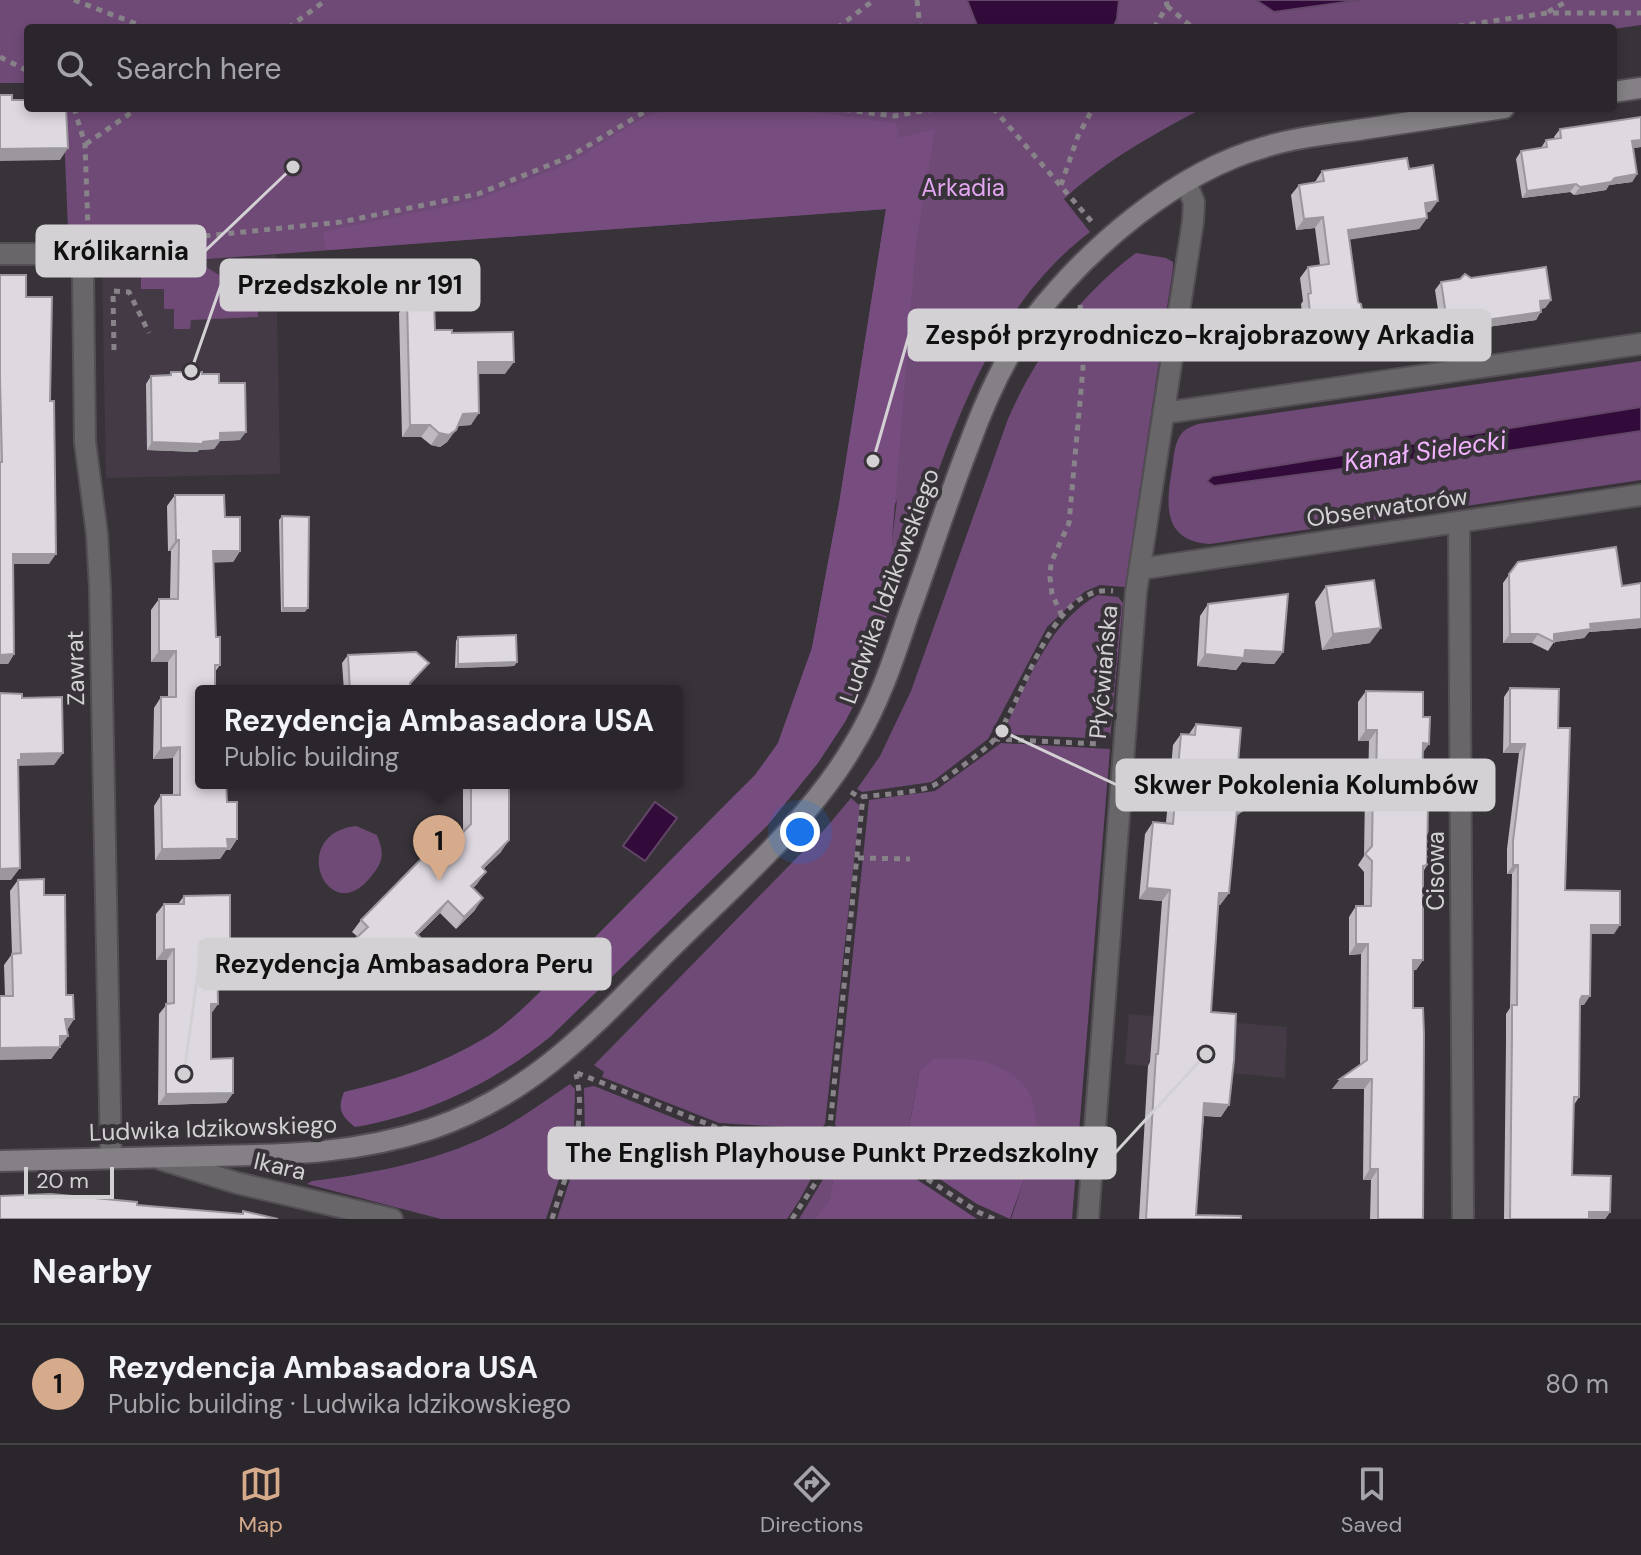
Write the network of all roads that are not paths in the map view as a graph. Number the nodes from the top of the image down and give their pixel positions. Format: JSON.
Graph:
{"nodes":[{"id":1,"x":1641,"y":88,"type":"edge"},
{"id":2,"x":1617,"y":91,"type":"edge"},
{"id":3,"x":1477,"y":112,"type":"edge"},
{"id":4,"x":1186,"y":183,"type":"junction"},
{"id":5,"x":0,"y":254,"type":"edge"},
{"id":6,"x":1641,"y":344,"type":"edge"},
{"id":7,"x":1164,"y":413,"type":"junction"},
{"id":8,"x":1641,"y":495,"type":"edge"},
{"id":9,"x":1459,"y":522,"type":"junction"},
{"id":10,"x":1140,"y":569,"type":"junction"},
{"id":11,"x":111,"y":1158,"type":"junction"},
{"id":12,"x":157,"y":1158,"type":"junction"},
{"id":13,"x":0,"y":1161,"type":"edge"},
{"id":14,"x":392,"y":1219,"type":"edge"},
{"id":15,"x":1088,"y":1219,"type":"edge"},
{"id":16,"x":1463,"y":1219,"type":"edge"}],
"edges":[{"from":1,"to":2,"type":"street"},
{"from":3,"to":4,"type":"street","name":"Ludwika Idzikowskiego"},
{"from":4,"to":7,"type":"street","name":"Płyćwiańska"},
{"from":4,"to":12,"type":"street","name":"Ludwika Idzikowskiego"},
{"from":5,"to":11,"type":"street","name":"Zawrat"},
{"from":6,"to":7,"type":"street"},
{"from":7,"to":10,"type":"street","name":"Płyćwiańska"},
{"from":8,"to":9,"type":"street","name":"Obserwatorów"},
{"from":9,"to":10,"type":"street","name":"Obserwatorów"},
{"from":9,"to":16,"type":"street","name":"Cisowa"},
{"from":10,"to":15,"type":"street","name":"Płyćwiańska"},
{"from":11,"to":12,"type":"street","name":"Ludwika Idzikowskiego"},
{"from":11,"to":13,"type":"street","name":"Ludwika Idzikowskiego"},
{"from":12,"to":14,"type":"street","name":"Ikara"}]}
